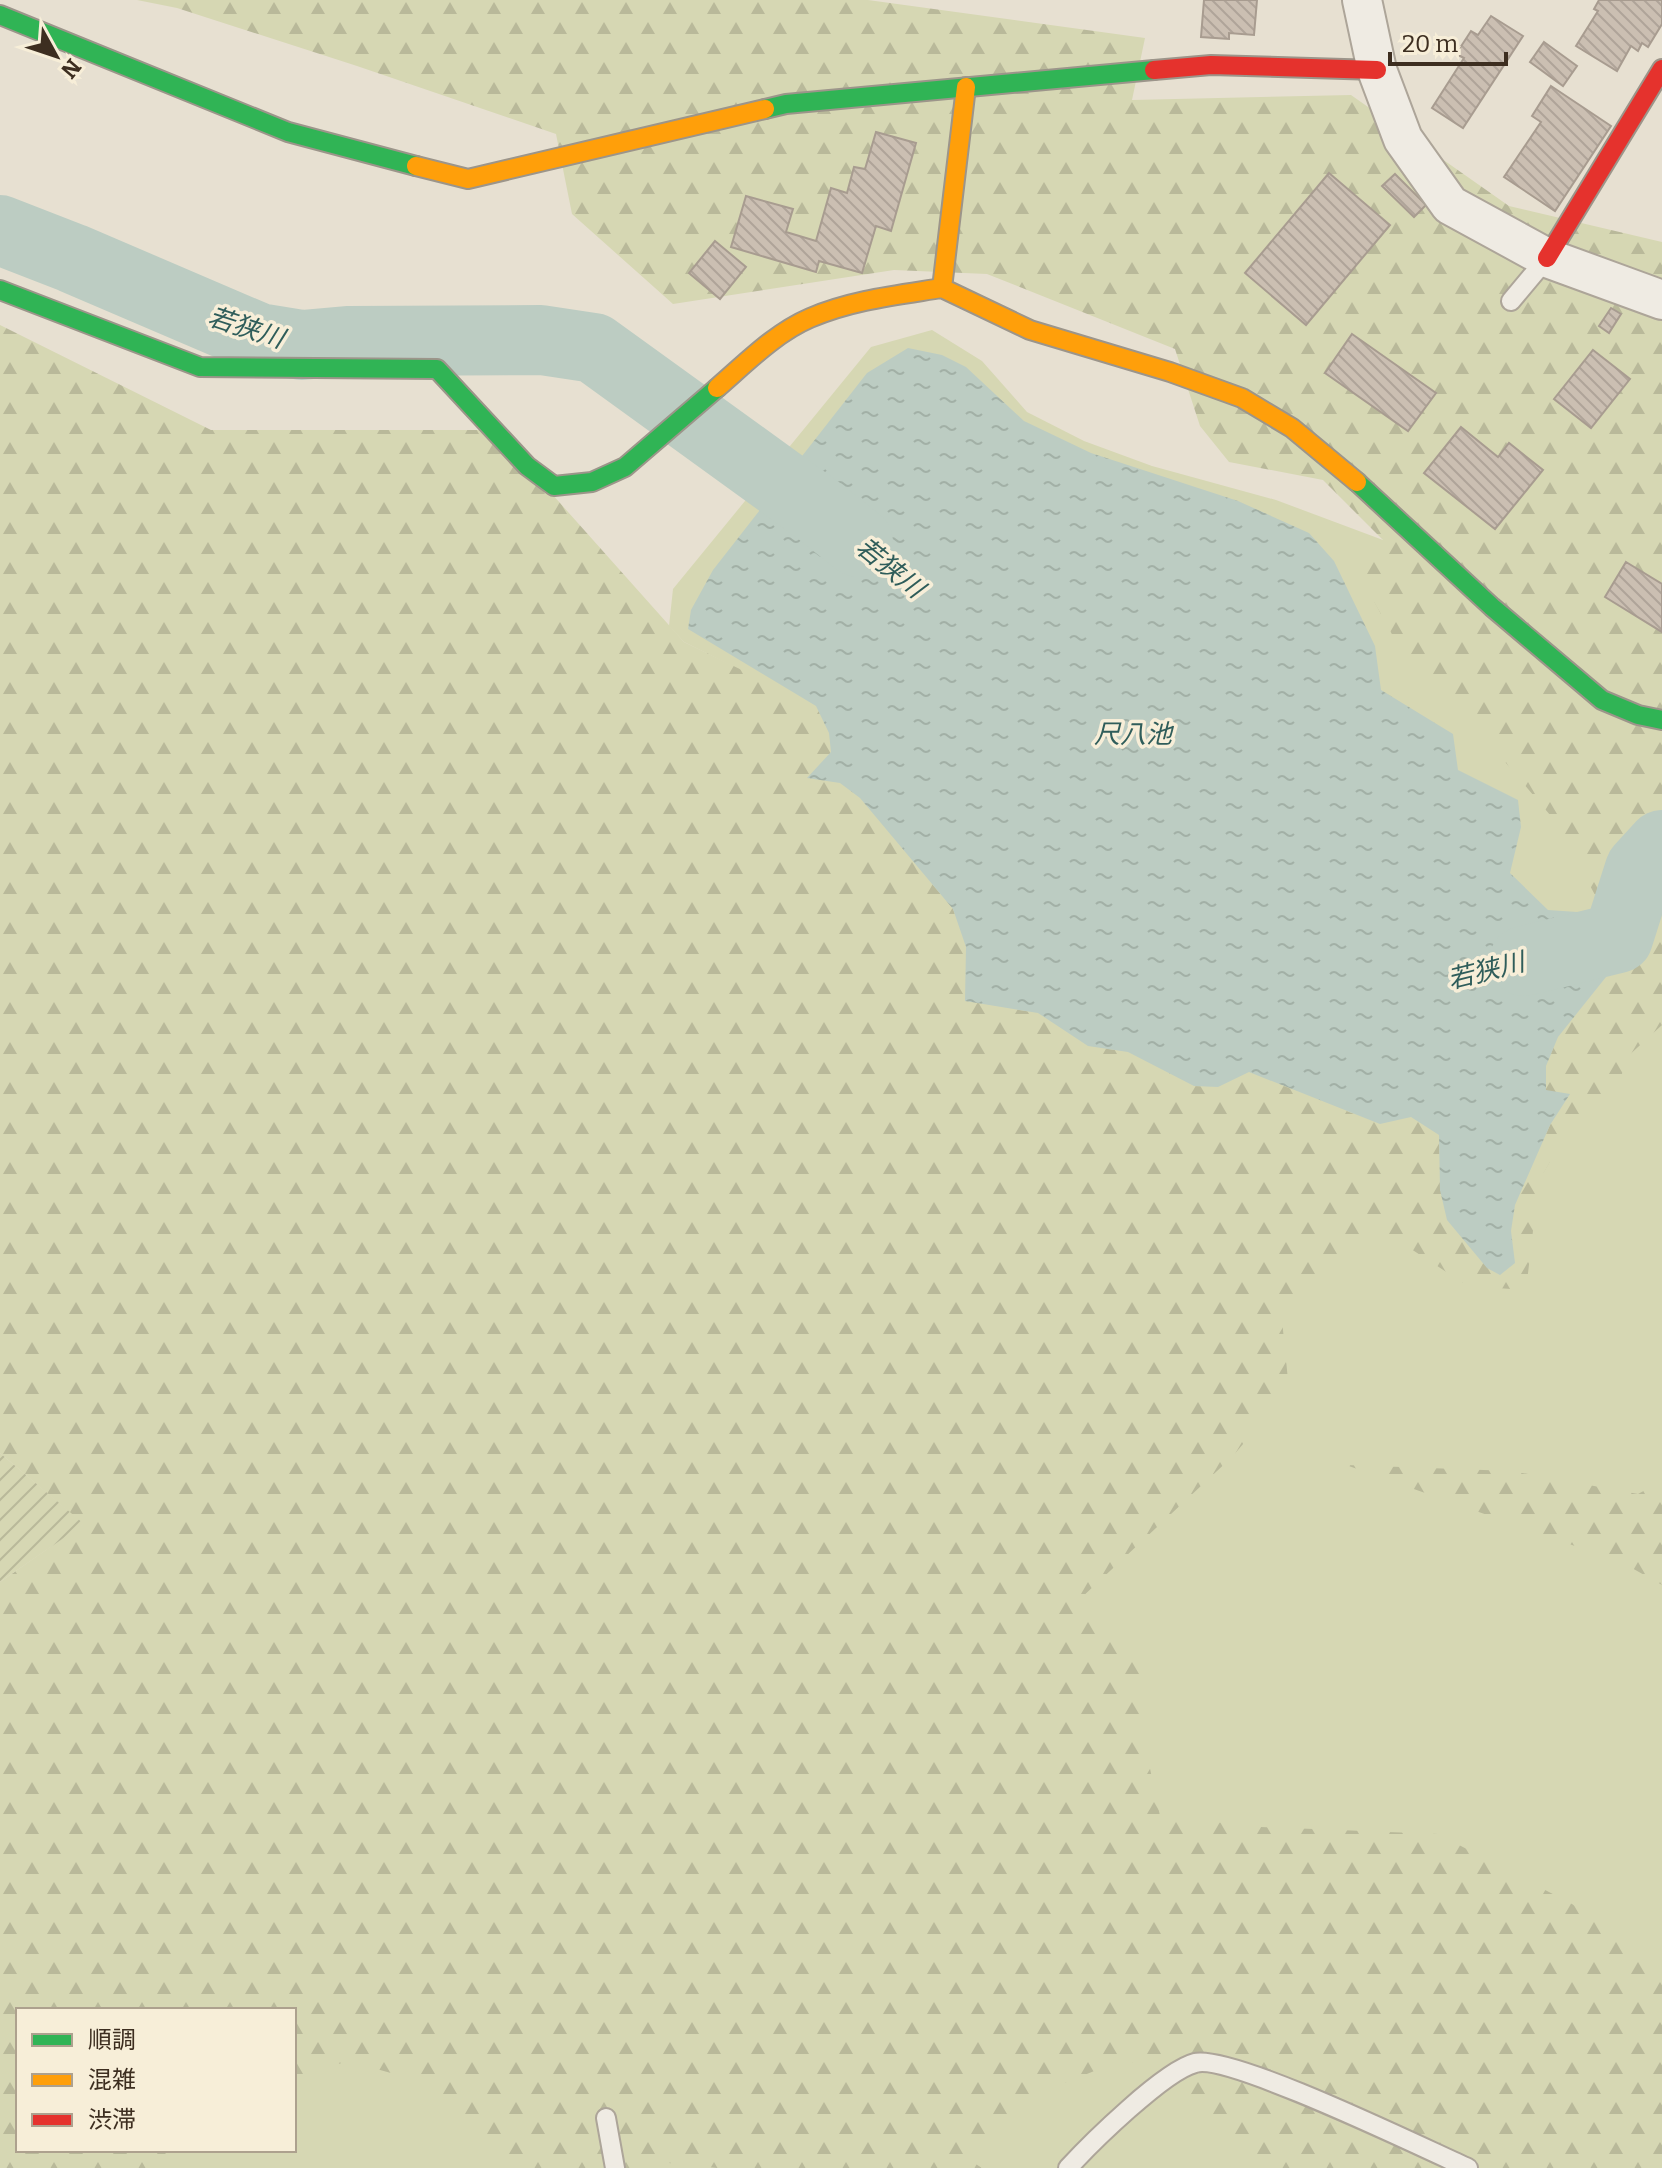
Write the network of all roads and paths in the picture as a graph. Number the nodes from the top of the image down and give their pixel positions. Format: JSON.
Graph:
{"nodes":[{"id":1,"x":1362,"y":0,"type":"edge"},
{"id":2,"x":0,"y":15,"type":"edge"},
{"id":3,"x":1662,"y":69,"type":"edge"},
{"id":4,"x":1377,"y":70,"type":"junction"},
{"id":5,"x":966,"y":87,"type":"junction"},
{"id":6,"x":1547,"y":258,"type":"junction"},
{"id":7,"x":942,"y":288,"type":"junction"},
{"id":8,"x":0,"y":290,"type":"edge"},
{"id":9,"x":1662,"y":300,"type":"edge"},
{"id":10,"x":1511,"y":301,"type":"dead end"},
{"id":11,"x":1662,"y":720,"type":"edge"},
{"id":12,"x":606,"y":2118,"type":"dead end"},
{"id":13,"x":615,"y":2168,"type":"edge"},
{"id":14,"x":1068,"y":2168,"type":"edge"},
{"id":15,"x":1468,"y":2168,"type":"edge"}],
"edges":[{"from":1,"to":4,"type":"street"},
{"from":2,"to":5,"type":"street"},
{"from":3,"to":6,"type":"street"},
{"from":4,"to":5,"type":"street"},
{"from":4,"to":6,"type":"street"},
{"from":5,"to":7,"type":"street"},
{"from":6,"to":9,"type":"street"},
{"from":6,"to":10,"type":"lane"},
{"from":7,"to":8,"type":"street"},
{"from":7,"to":11,"type":"street"},
{"from":12,"to":13,"type":"lane"},
{"from":14,"to":15,"type":"lane"}]}
